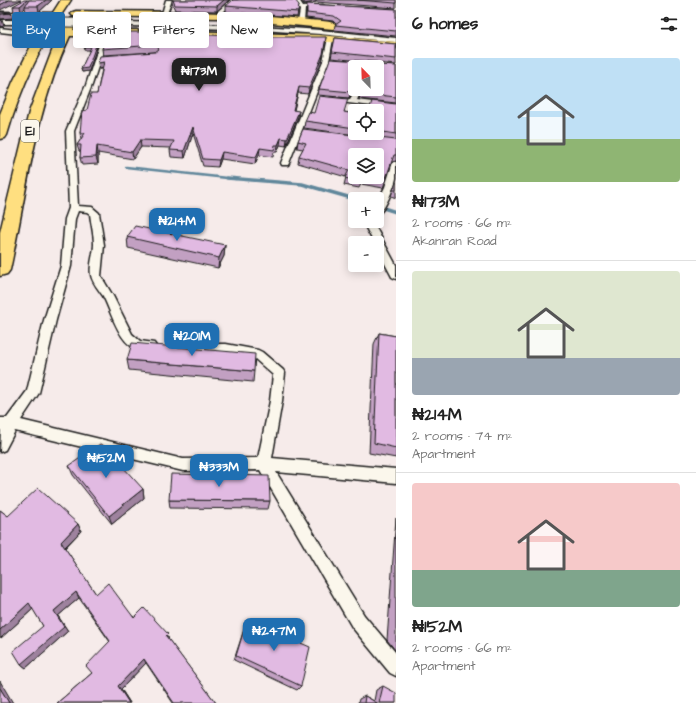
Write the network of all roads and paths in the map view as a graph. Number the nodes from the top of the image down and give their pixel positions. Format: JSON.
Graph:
{"nodes":[{"id":1,"x":66,"y":0,"type":"edge"},
{"id":2,"x":85,"y":0,"type":"edge"},
{"id":3,"x":169,"y":0,"type":"edge"},
{"id":4,"x":234,"y":0,"type":"edge"},
{"id":5,"x":296,"y":0,"type":"edge"},
{"id":6,"x":303,"y":7,"type":"junction"},
{"id":7,"x":329,"y":7,"type":"edge"},
{"id":8,"x":13,"y":8,"type":"edge"},
{"id":9,"x":58,"y":12,"type":"edge"},
{"id":10,"x":77,"y":12,"type":"edge"},
{"id":11,"x":164,"y":12,"type":"edge"},
{"id":12,"x":220,"y":12,"type":"edge"},
{"id":13,"x":0,"y":17,"type":"edge"},
{"id":14,"x":12,"y":17,"type":"edge"},
{"id":15,"x":73,"y":19,"type":"edge"},
{"id":16,"x":273,"y":20,"type":"edge"},
{"id":17,"x":301,"y":22,"type":"junction"},
{"id":18,"x":3,"y":30,"type":"edge"},
{"id":19,"x":65,"y":34,"type":"joint"},
{"id":20,"x":73,"y":34,"type":"edge"},
{"id":21,"x":131,"y":34,"type":"edge"},
{"id":22,"x":396,"y":36,"type":"edge"},
{"id":23,"x":330,"y":38,"type":"junction"},
{"id":24,"x":0,"y":39,"type":"edge"},
{"id":25,"x":396,"y":40,"type":"edge"},
{"id":26,"x":396,"y":45,"type":"edge"},
{"id":27,"x":35,"y":48,"type":"edge"},
{"id":28,"x":59,"y":48,"type":"edge"},
{"id":29,"x":103,"y":48,"type":"edge"},
{"id":30,"x":356,"y":96,"type":"edge"},
{"id":31,"x":317,"y":98,"type":"junction"},
{"id":32,"x":353,"y":101,"type":"junction"},
{"id":33,"x":396,"y":107,"type":"edge"},
{"id":34,"x":0,"y":135,"type":"edge"},
{"id":35,"x":285,"y":163,"type":"dead end"},
{"id":36,"x":396,"y":164,"type":"edge"},
{"id":37,"x":384,"y":197,"type":"edge"},
{"id":38,"x":74,"y":208,"type":"junction"},
{"id":39,"x":371,"y":228,"type":"edge"},
{"id":40,"x":0,"y":270,"type":"edge"},
{"id":41,"x":396,"y":275,"type":"edge"},
{"id":42,"x":159,"y":347,"type":"edge"},
{"id":43,"x":174,"y":349,"type":"edge"},
{"id":44,"x":6,"y":424,"type":"edge"},
{"id":45,"x":0,"y":446,"type":"edge"},
{"id":46,"x":264,"y":464,"type":"junction"},
{"id":47,"x":396,"y":476,"type":"edge"},
{"id":48,"x":396,"y":667,"type":"edge"}],
"edges":[{"from":1,"to":9,"type":"highway","number":"E1"},
{"from":2,"to":10,"type":"highway","number":"E1"},
{"from":3,"to":11,"type":"street"},
{"from":4,"to":12,"type":"street"},
{"from":5,"to":6,"type":"street"},
{"from":6,"to":7,"type":"street"},
{"from":6,"to":17,"type":"street"},
{"from":8,"to":13,"type":"street"},
{"from":13,"to":14,"type":"street"},
{"from":13,"to":25,"type":"main road","bridge":true},
{"from":15,"to":19,"type":"highway","number":"E1"},
{"from":16,"to":17,"type":"highway"},
{"from":17,"to":22,"type":"highway"},
{"from":18,"to":24,"type":"street"},
{"from":19,"to":20,"type":"highway"},
{"from":21,"to":23,"type":"highway"},
{"from":23,"to":26,"type":"highway"},
{"from":23,"to":31,"type":"street"},
{"from":27,"to":34,"type":"highway","number":"E1"},
{"from":28,"to":40,"type":"highway","number":"E1"},
{"from":29,"to":38,"type":"street"},
{"from":30,"to":32,"type":"street"},
{"from":31,"to":32,"type":"street"},
{"from":31,"to":35,"type":"street"},
{"from":32,"to":33,"type":"street"},
{"from":36,"to":37,"type":"street"},
{"from":38,"to":42,"type":"street"},
{"from":38,"to":44,"type":"street"},
{"from":39,"to":41,"type":"street"},
{"from":43,"to":46,"type":"street"},
{"from":44,"to":45,"type":"street"},
{"from":44,"to":46,"type":"street"},
{"from":46,"to":47,"type":"street"},
{"from":46,"to":48,"type":"street"}]}
